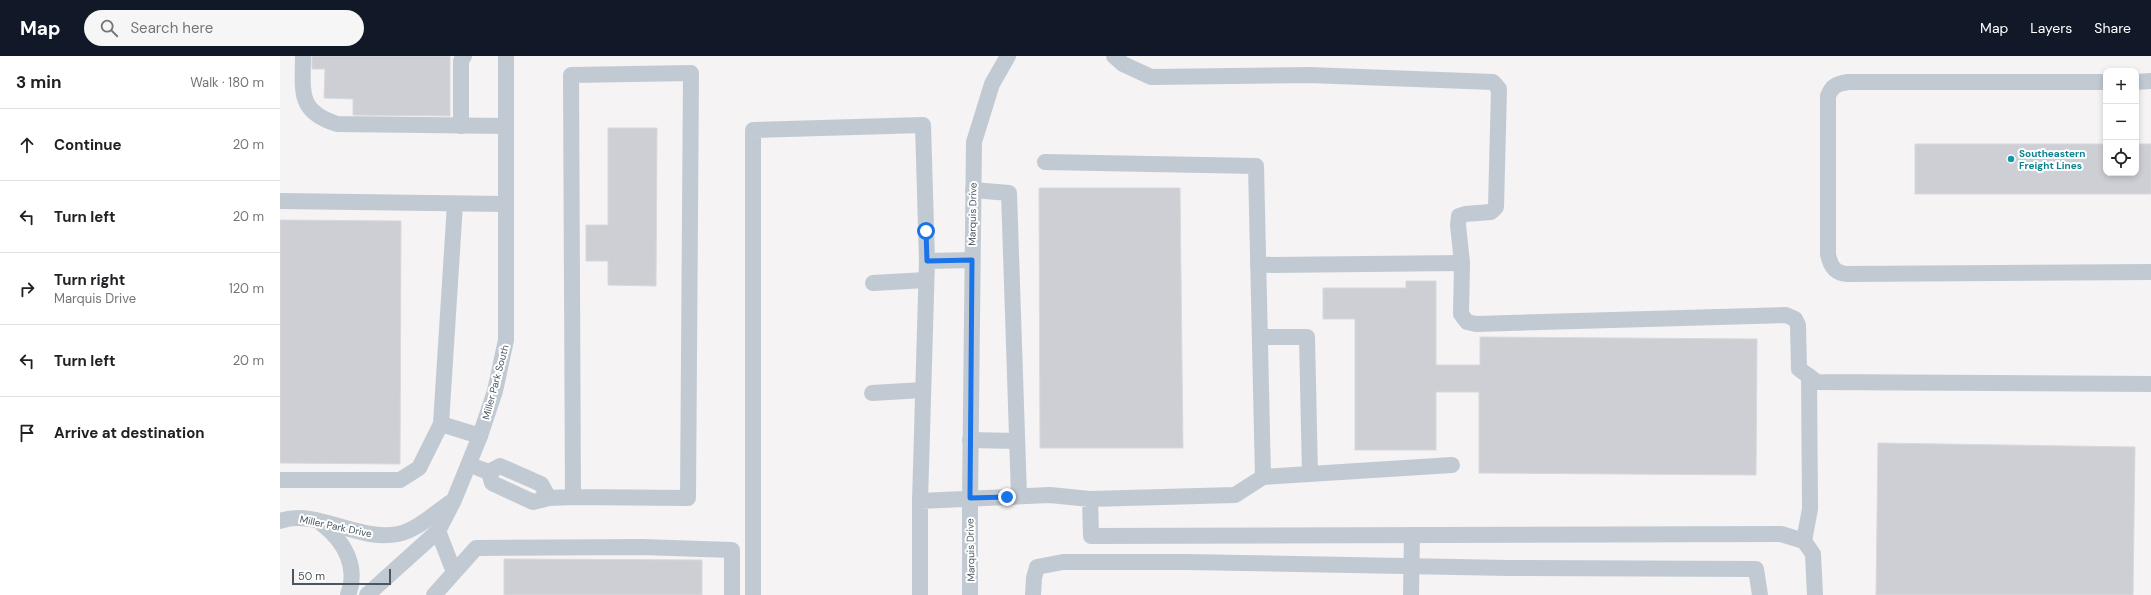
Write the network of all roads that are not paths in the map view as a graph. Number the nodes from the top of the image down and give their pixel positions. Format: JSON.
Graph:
{"nodes":[{"id":1,"x":303,"y":56,"type":"edge"},
{"id":2,"x":464,"y":56,"type":"edge"},
{"id":3,"x":506,"y":56,"type":"edge"},
{"id":4,"x":1008,"y":56,"type":"edge"},
{"id":5,"x":1114,"y":56,"type":"edge"},
{"id":6,"x":2103,"y":82,"type":"edge"},
{"id":7,"x":2139,"y":82,"type":"edge"},
{"id":8,"x":2151,"y":82,"type":"edge"},
{"id":9,"x":461,"y":126,"type":"junction"},
{"id":10,"x":506,"y":126,"type":"junction"},
{"id":11,"x":1045,"y":162,"type":"dead end"},
{"id":12,"x":973,"y":190,"type":"junction"},
{"id":13,"x":280,"y":201,"type":"edge"},
{"id":14,"x":455,"y":204,"type":"junction"},
{"id":15,"x":506,"y":204,"type":"junction"},
{"id":16,"x":972,"y":260,"type":"junction"},
{"id":17,"x":927,"y":261,"type":"junction"},
{"id":18,"x":1462,"y":263,"type":"junction"},
{"id":19,"x":1258,"y":265,"type":"junction"},
{"id":20,"x":2151,"y":272,"type":"edge"},
{"id":21,"x":926,"y":280,"type":"junction"},
{"id":22,"x":874,"y":283,"type":"dead end"},
{"id":23,"x":1260,"y":337,"type":"junction"},
{"id":24,"x":1809,"y":376,"type":"junction"},
{"id":25,"x":2151,"y":384,"type":"edge"},
{"id":26,"x":923,"y":390,"type":"junction"},
{"id":27,"x":872,"y":393,"type":"dead end"},
{"id":28,"x":441,"y":424,"type":"junction"},
{"id":29,"x":480,"y":436,"type":"junction"},
{"id":30,"x":970,"y":440,"type":"junction"},
{"id":31,"x":1017,"y":441,"type":"junction"},
{"id":32,"x":468,"y":464,"type":"junction"},
{"id":33,"x":1452,"y":465,"type":"dead end"},
{"id":34,"x":1310,"y":474,"type":"junction"},
{"id":35,"x":1263,"y":477,"type":"junction"},
{"id":36,"x":280,"y":480,"type":"edge"},
{"id":37,"x":1019,"y":496,"type":"junction"},
{"id":38,"x":573,"y":497,"type":"junction"},
{"id":39,"x":970,"y":498,"type":"junction"},
{"id":40,"x":1090,"y":499,"type":"junction"},
{"id":41,"x":454,"y":500,"type":"junction"},
{"id":42,"x":920,"y":501,"type":"junction"},
{"id":43,"x":280,"y":521,"type":"edge"},
{"id":44,"x":320,"y":522,"type":"junction"},
{"id":45,"x":438,"y":530,"type":"junction"},
{"id":46,"x":1412,"y":535,"type":"junction"},
{"id":47,"x":1804,"y":541,"type":"junction"},
{"id":48,"x":1412,"y":566,"type":"junction"},
{"id":49,"x":454,"y":572,"type":"junction"},
{"id":50,"x":348,"y":595,"type":"edge"},
{"id":51,"x":367,"y":595,"type":"edge"},
{"id":52,"x":434,"y":595,"type":"edge"},
{"id":53,"x":732,"y":595,"type":"edge"},
{"id":54,"x":753,"y":595,"type":"edge"},
{"id":55,"x":920,"y":595,"type":"edge"},
{"id":56,"x":970,"y":595,"type":"edge"},
{"id":57,"x":1033,"y":595,"type":"edge"},
{"id":58,"x":1412,"y":595,"type":"edge"},
{"id":59,"x":1760,"y":595,"type":"edge"},
{"id":60,"x":1815,"y":595,"type":"edge"}],
"edges":[{"from":1,"to":9,"type":"street"},
{"from":2,"to":9,"type":"street"},
{"from":3,"to":10,"type":"street","name":"Miller Park South"},
{"from":4,"to":12,"type":"street","name":"Marquis Drive"},
{"from":5,"to":18,"type":"street"},
{"from":6,"to":20,"type":"street"},
{"from":7,"to":8,"type":"street"},
{"from":9,"to":10,"type":"street"},
{"from":10,"to":15,"type":"street","name":"Miller Park South"},
{"from":11,"to":19,"type":"street"},
{"from":12,"to":16,"type":"street","name":"Marquis Drive"},
{"from":12,"to":31,"type":"street"},
{"from":13,"to":14,"type":"street"},
{"from":14,"to":15,"type":"street"},
{"from":14,"to":28,"type":"street"},
{"from":15,"to":29,"type":"street","name":"Miller Park South"},
{"from":16,"to":17,"type":"street"},
{"from":16,"to":30,"type":"street","name":"Marquis Drive"},
{"from":17,"to":21,"type":"street"},
{"from":17,"to":54,"type":"street"},
{"from":18,"to":19,"type":"street"},
{"from":18,"to":24,"type":"street"},
{"from":19,"to":23,"type":"street"},
{"from":21,"to":22,"type":"street"},
{"from":21,"to":26,"type":"street"},
{"from":23,"to":34,"type":"street"},
{"from":23,"to":35,"type":"street"},
{"from":24,"to":25,"type":"street"},
{"from":24,"to":47,"type":"street"},
{"from":26,"to":27,"type":"street"},
{"from":26,"to":42,"type":"street"},
{"from":28,"to":29,"type":"street"},
{"from":28,"to":36,"type":"street"},
{"from":29,"to":32,"type":"street","name":"Miller Park South"},
{"from":30,"to":31,"type":"street"},
{"from":30,"to":39,"type":"street","name":"Marquis Drive"},
{"from":31,"to":37,"type":"street"},
{"from":32,"to":38,"type":"street"},
{"from":32,"to":41,"type":"street","name":"Miller Park South"},
{"from":33,"to":34,"type":"street"},
{"from":34,"to":35,"type":"street"},
{"from":35,"to":40,"type":"street"},
{"from":37,"to":39,"type":"street"},
{"from":37,"to":40,"type":"street"},
{"from":38,"to":38,"type":"street"},
{"from":39,"to":42,"type":"street"},
{"from":39,"to":56,"type":"street","name":"Marquis Drive"},
{"from":40,"to":46,"type":"street"},
{"from":41,"to":44,"type":"street","name":"Miller Park Drive"},
{"from":41,"to":45,"type":"street","name":"Miller Park South"},
{"from":42,"to":55,"type":"street"},
{"from":43,"to":44,"type":"street","name":"Miller Park Drive"},
{"from":44,"to":50,"type":"street"},
{"from":45,"to":49,"type":"street"},
{"from":45,"to":51,"type":"street","name":"Miller Park South"},
{"from":46,"to":47,"type":"street"},
{"from":46,"to":48,"type":"street"},
{"from":47,"to":60,"type":"street"},
{"from":48,"to":57,"type":"street"},
{"from":48,"to":58,"type":"street"},
{"from":48,"to":59,"type":"street"},
{"from":49,"to":52,"type":"street"},
{"from":49,"to":53,"type":"street"}]}
